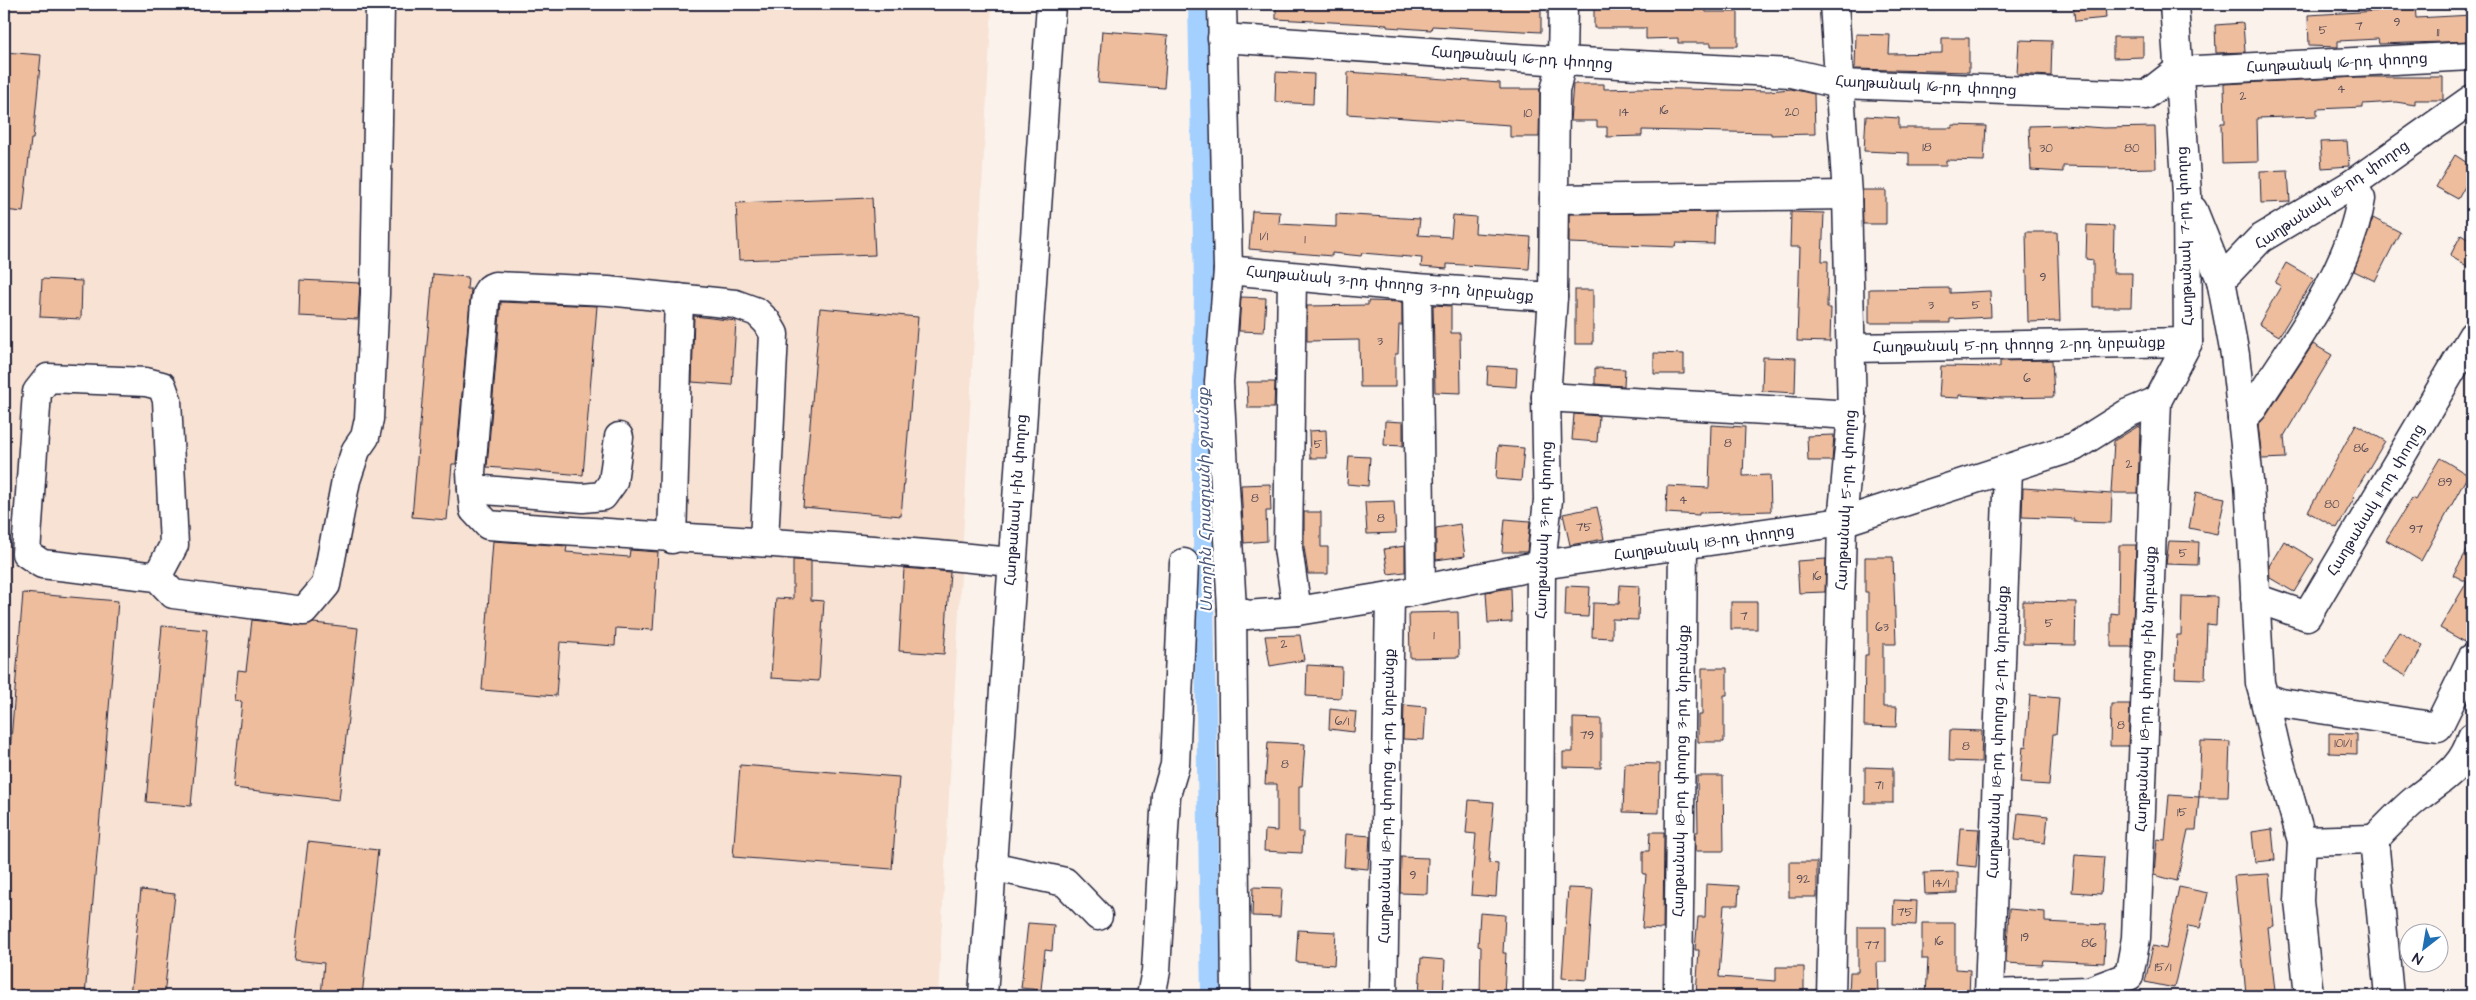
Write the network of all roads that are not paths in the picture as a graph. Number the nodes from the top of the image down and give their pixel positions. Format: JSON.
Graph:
{"nodes":[{"id":1,"x":380,"y":4,"type":"edge"},
{"id":2,"x":1051,"y":4,"type":"edge"},
{"id":3,"x":1222,"y":4,"type":"edge"},
{"id":4,"x":1563,"y":4,"type":"edge"},
{"id":5,"x":1834,"y":4,"type":"edge"},
{"id":6,"x":2174,"y":4,"type":"edge"},
{"id":7,"x":1222,"y":38,"type":"junction"},
{"id":8,"x":2472,"y":56,"type":"edge"},
{"id":9,"x":1562,"y":61,"type":"junction"},
{"id":10,"x":2177,"y":71,"type":"junction"},
{"id":11,"x":1839,"y":84,"type":"junction"},
{"id":12,"x":2472,"y":99,"type":"edge"},
{"id":13,"x":2352,"y":184,"type":"junction"},
{"id":14,"x":2187,"y":194,"type":"junction"},
{"id":15,"x":1847,"y":195,"type":"junction"},
{"id":16,"x":1554,"y":200,"type":"junction"},
{"id":17,"x":1228,"y":270,"type":"junction"},
{"id":18,"x":1292,"y":277,"type":"junction"},
{"id":19,"x":2220,"y":280,"type":"junction"},
{"id":20,"x":1417,"y":288,"type":"junction"},
{"id":21,"x":1553,"y":297,"type":"junction"},
{"id":22,"x":679,"y":298,"type":"junction"},
{"id":23,"x":2472,"y":336,"type":"edge"},
{"id":24,"x":2188,"y":342,"type":"junction"},
{"id":25,"x":1851,"y":348,"type":"junction"},
{"id":26,"x":1546,"y":396,"type":"junction"},
{"id":27,"x":2157,"y":402,"type":"junction"},
{"id":28,"x":1852,"y":415,"type":"junction"},
{"id":29,"x":2242,"y":419,"type":"junction"},
{"id":30,"x":619,"y":437,"type":"dead end"},
{"id":31,"x":2008,"y":470,"type":"junction"},
{"id":32,"x":472,"y":489,"type":"junction"},
{"id":33,"x":1842,"y":522,"type":"junction"},
{"id":34,"x":672,"y":538,"type":"junction"},
{"id":35,"x":764,"y":542,"type":"junction"},
{"id":36,"x":1683,"y":546,"type":"junction"},
{"id":37,"x":1012,"y":562,"type":"junction"},
{"id":38,"x":1184,"y":563,"type":"dead end"},
{"id":39,"x":1541,"y":565,"type":"junction"},
{"id":40,"x":157,"y":577,"type":"junction"},
{"id":41,"x":1421,"y":589,"type":"junction"},
{"id":42,"x":1390,"y":596,"type":"junction"},
{"id":43,"x":2254,"y":598,"type":"junction"},
{"id":44,"x":1232,"y":609,"type":"junction"},
{"id":45,"x":1297,"y":611,"type":"junction"},
{"id":46,"x":2472,"y":658,"type":"edge"},
{"id":47,"x":2264,"y":697,"type":"junction"},
{"id":48,"x":2438,"y":726,"type":"junction"},
{"id":49,"x":2472,"y":735,"type":"edge"},
{"id":50,"x":2374,"y":839,"type":"junction"},
{"id":51,"x":2302,"y":841,"type":"junction"},
{"id":52,"x":991,"y":866,"type":"junction"},
{"id":53,"x":1098,"y":916,"type":"dead end"},
{"id":54,"x":1988,"y":995,"type":"edge"},
{"id":55,"x":983,"y":996,"type":"edge"},
{"id":56,"x":1151,"y":996,"type":"edge"},
{"id":57,"x":1236,"y":996,"type":"edge"},
{"id":58,"x":1383,"y":996,"type":"edge"},
{"id":59,"x":1538,"y":996,"type":"edge"},
{"id":60,"x":1678,"y":996,"type":"edge"},
{"id":61,"x":1831,"y":996,"type":"edge"},
{"id":62,"x":2309,"y":996,"type":"edge"},
{"id":63,"x":2389,"y":996,"type":"edge"}],
"edges":[{"from":1,"to":40,"type":"street"},
{"from":2,"to":37,"type":"street","name":"Հաղթանակ 1-ին փողոց"},
{"from":3,"to":7,"type":"street"},
{"from":4,"to":9,"type":"street","name":"Հաղթանակ 3-րդ փողոց"},
{"from":5,"to":11,"type":"street","name":"Հաղթանակ 5-րդ փողոց"},
{"from":6,"to":10,"type":"street","name":"Հաղթանակ 7-րդ փողոց"},
{"from":7,"to":9,"type":"street","name":"Հաղթանակ 16-րդ փողոց"},
{"from":7,"to":17,"type":"street"},
{"from":8,"to":10,"type":"street","name":"Հաղթանակ 16-րդ փողոց"},
{"from":9,"to":11,"type":"street","name":"Հաղթանակ 16-րդ փողոց"},
{"from":9,"to":16,"type":"street","name":"Հաղթանակ 3-րդ փողոց"},
{"from":10,"to":11,"type":"street","name":"Հաղթանակ 16-րդ փողոց"},
{"from":10,"to":14,"type":"street","name":"Հաղթանակ 7-րդ փողոց"},
{"from":11,"to":15,"type":"street","name":"Հաղթանակ 5-րդ փողոց"},
{"from":12,"to":13,"type":"street","name":"Հաղթանակ 18-րդ փողոց"},
{"from":13,"to":19,"type":"street","name":"Հաղթանակ 18-րդ փողոց"},
{"from":13,"to":29,"type":"street"},
{"from":14,"to":19,"type":"street"},
{"from":14,"to":24,"type":"street","name":"Հաղթանակ 7-րդ փողոց"},
{"from":15,"to":16,"type":"street"},
{"from":15,"to":25,"type":"street","name":"Հաղթանակ 5-րդ փողոց"},
{"from":16,"to":21,"type":"street","name":"Հաղթանակ 3-րդ փողոց"},
{"from":17,"to":18,"type":"street","name":"Հաղթանակ 3-րդ փողոց 3-րդ նրբանցք"},
{"from":17,"to":44,"type":"street"},
{"from":18,"to":20,"type":"street","name":"Հաղթանակ 3-րդ փողոց 3-րդ նրբանցք"},
{"from":18,"to":45,"type":"street"},
{"from":19,"to":29,"type":"street"},
{"from":20,"to":21,"type":"street","name":"Հաղթանակ 3-րդ փողոց 3-րդ նրբանցք"},
{"from":20,"to":41,"type":"street"},
{"from":21,"to":26,"type":"street","name":"Հաղթանակ 3-րդ փողոց"},
{"from":22,"to":32,"type":"street"},
{"from":22,"to":34,"type":"street"},
{"from":22,"to":35,"type":"street"},
{"from":23,"to":43,"type":"street","name":"Հաղթանակ 11-րդ փողոց"},
{"from":24,"to":25,"type":"street","name":"Հաղթանակ 5-րդ փողոց 2-րդ նրբանցք"},
{"from":24,"to":27,"type":"street","name":"Հաղթանակ 7-րդ փողոց"},
{"from":25,"to":28,"type":"street","name":"Հաղթանակ 5-րդ փողոց"},
{"from":26,"to":28,"type":"street"},
{"from":26,"to":39,"type":"street","name":"Հաղթանակ 3-րդ փողոց"},
{"from":27,"to":31,"type":"street","name":"Հաղթանակ 18-րդ փողոց"},
{"from":27,"to":54,"type":"street","name":"Հաղթանակ 18-րդ փողոց 1-ին նրբանցք"},
{"from":28,"to":33,"type":"street","name":"Հաղթանակ 5-րդ փողոց"},
{"from":29,"to":43,"type":"street"},
{"from":30,"to":32,"type":"street"},
{"from":31,"to":33,"type":"street","name":"Հաղթանակ 18-րդ փողոց"},
{"from":31,"to":54,"type":"street","name":"Հաղթանակ 18-րդ փողոց 2-րդ նրբանցք"},
{"from":32,"to":34,"type":"street"},
{"from":33,"to":36,"type":"street","name":"Հաղթանակ 18-րդ փողոց"},
{"from":33,"to":61,"type":"street","name":"Հաղթանակ 5-րդ փողոց"},
{"from":34,"to":35,"type":"street"},
{"from":35,"to":37,"type":"street"},
{"from":36,"to":39,"type":"street","name":"Հաղթանակ 18-րդ փողոց"},
{"from":36,"to":60,"type":"street","name":"Հաղթանակ 18-րդ փողոց 3-րդ նրբանցք"},
{"from":37,"to":52,"type":"street","name":"Հաղթանակ 1-ին փողոց"},
{"from":38,"to":56,"type":"street"},
{"from":39,"to":41,"type":"street","name":"Հաղթանակ 18-րդ փողոց"},
{"from":39,"to":59,"type":"street","name":"Հաղթանակ 3-րդ փողոց"},
{"from":40,"to":40,"type":"street"},
{"from":41,"to":42,"type":"street","name":"Հաղթանակ 18-րդ փողոց"},
{"from":42,"to":45,"type":"street","name":"Հաղթանակ 18-րդ փողոց"},
{"from":42,"to":58,"type":"street","name":"Հաղթանակ 18-րդ փողոց 4-րդ նրբանցք"},
{"from":43,"to":47,"type":"street"},
{"from":44,"to":45,"type":"street","name":"Հաղթանակ 18-րդ փողոց"},
{"from":44,"to":57,"type":"street"},
{"from":46,"to":48,"type":"street"},
{"from":47,"to":48,"type":"street"},
{"from":47,"to":51,"type":"street"},
{"from":48,"to":49,"type":"street"},
{"from":49,"to":50,"type":"street"},
{"from":50,"to":51,"type":"street"},
{"from":50,"to":63,"type":"street"},
{"from":51,"to":62,"type":"street"},
{"from":52,"to":53,"type":"street"},
{"from":52,"to":55,"type":"street","name":"Հաղթանակ 1-ին փողոց"}]}
